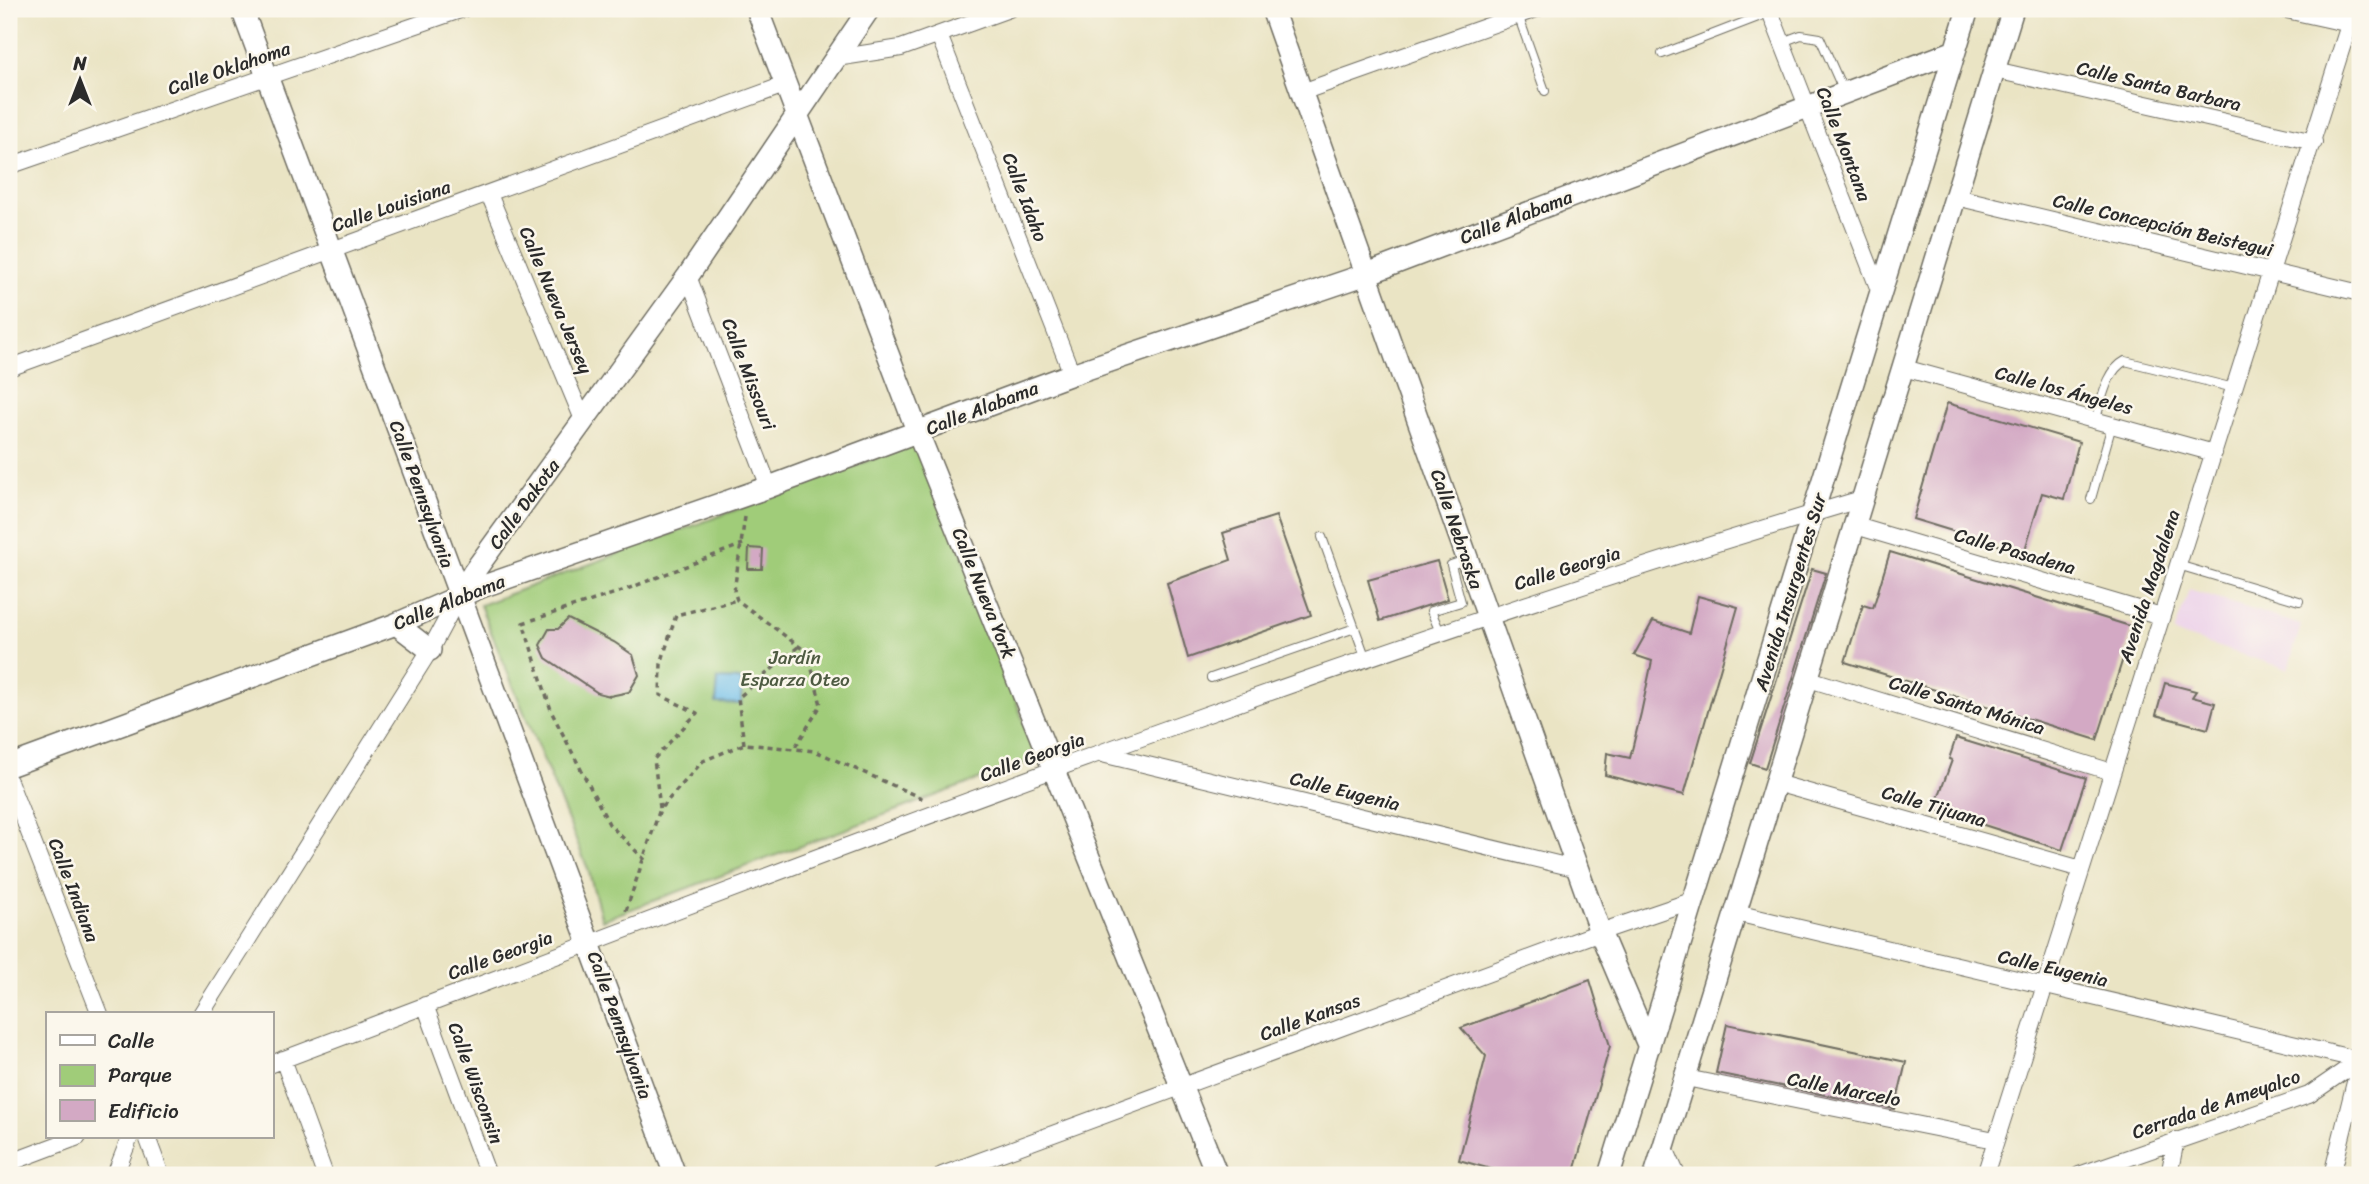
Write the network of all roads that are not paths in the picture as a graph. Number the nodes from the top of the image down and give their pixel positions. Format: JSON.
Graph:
{"nodes":[{"id":1,"x":242,"y":9,"type":"edge"},
{"id":2,"x":463,"y":9,"type":"edge"},
{"id":3,"x":757,"y":9,"type":"edge"},
{"id":4,"x":869,"y":9,"type":"edge"},
{"id":5,"x":1009,"y":9,"type":"edge"},
{"id":6,"x":1272,"y":9,"type":"edge"},
{"id":7,"x":1536,"y":9,"type":"edge"},
{"id":8,"x":1968,"y":9,"type":"edge"},
{"id":9,"x":2013,"y":9,"type":"edge"},
{"id":10,"x":2282,"y":9,"type":"edge"},
{"id":11,"x":1770,"y":11,"type":"edge"},
{"id":12,"x":1517,"y":15,"type":"junction"},
{"id":13,"x":2352,"y":17,"type":"edge"},
{"id":14,"x":939,"y":36,"type":"junction"},
{"id":15,"x":1782,"y":42,"type":"junction"},
{"id":16,"x":1955,"y":51,"type":"junction"},
{"id":17,"x":1662,"y":54,"type":"dead end"},
{"id":18,"x":836,"y":58,"type":"junction"},
{"id":19,"x":1995,"y":70,"type":"junction"},
{"id":20,"x":267,"y":78,"type":"junction"},
{"id":21,"x":787,"y":84,"type":"junction"},
{"id":22,"x":1545,"y":91,"type":"dead end"},
{"id":23,"x":1302,"y":92,"type":"junction"},
{"id":24,"x":1844,"y":92,"type":"junction"},
{"id":25,"x":1806,"y":107,"type":"junction"},
{"id":26,"x":799,"y":115,"type":"junction"},
{"id":27,"x":2314,"y":142,"type":"junction"},
{"id":28,"x":9,"y":166,"type":"edge"},
{"id":29,"x":489,"y":194,"type":"junction"},
{"id":30,"x":1956,"y":197,"type":"junction"},
{"id":31,"x":331,"y":249,"type":"junction"},
{"id":32,"x":2271,"y":272,"type":"junction"},
{"id":33,"x":1367,"y":274,"type":"junction"},
{"id":34,"x":688,"y":276,"type":"junction"},
{"id":35,"x":2360,"y":293,"type":"edge"},
{"id":36,"x":1881,"y":295,"type":"junction"},
{"id":37,"x":9,"y":368,"type":"edge"},
{"id":38,"x":1904,"y":368,"type":"junction"},
{"id":39,"x":1072,"y":373,"type":"junction"},
{"id":40,"x":2234,"y":388,"type":"junction"},
{"id":41,"x":2095,"y":421,"type":"junction"},
{"id":42,"x":584,"y":422,"type":"junction"},
{"id":43,"x":2112,"y":425,"type":"junction"},
{"id":44,"x":918,"y":433,"type":"junction"},
{"id":45,"x":2214,"y":453,"type":"junction"},
{"id":46,"x":769,"y":487,"type":"junction"},
{"id":47,"x":1864,"y":498,"type":"junction"},
{"id":48,"x":2091,"y":499,"type":"dead end"},
{"id":49,"x":1814,"y":513,"type":"junction"},
{"id":50,"x":1856,"y":526,"type":"junction"},
{"id":51,"x":1322,"y":537,"type":"dead end"},
{"id":52,"x":1467,"y":558,"type":"junction"},
{"id":53,"x":2178,"y":565,"type":"junction"},
{"id":54,"x":459,"y":596,"type":"junction"},
{"id":55,"x":2299,"y":601,"type":"dead end"},
{"id":56,"x":1488,"y":615,"type":"junction"},
{"id":57,"x":2161,"y":616,"type":"junction"},
{"id":58,"x":396,"y":624,"type":"junction"},
{"id":59,"x":1355,"y":628,"type":"junction"},
{"id":60,"x":1440,"y":632,"type":"junction"},
{"id":61,"x":429,"y":650,"type":"junction"},
{"id":62,"x":1366,"y":659,"type":"junction"},
{"id":63,"x":1211,"y":678,"type":"dead end"},
{"id":64,"x":1809,"y":679,"type":"junction"},
{"id":65,"x":1102,"y":754,"type":"junction"},
{"id":66,"x":9,"y":766,"type":"edge"},
{"id":67,"x":1056,"y":770,"type":"junction"},
{"id":68,"x":2112,"y":772,"type":"junction"},
{"id":69,"x":9,"y":781,"type":"edge"},
{"id":70,"x":1776,"y":783,"type":"junction"},
{"id":71,"x":1578,"y":869,"type":"junction"},
{"id":72,"x":2081,"y":869,"type":"junction"},
{"id":73,"x":1694,"y":901,"type":"junction"},
{"id":74,"x":1736,"y":913,"type":"junction"},
{"id":75,"x":1600,"y":932,"type":"junction"},
{"id":76,"x":590,"y":944,"type":"junction"},
{"id":77,"x":2043,"y":988,"type":"junction"},
{"id":78,"x":425,"y":1005,"type":"junction"},
{"id":79,"x":99,"y":1012,"type":"edge"},
{"id":80,"x":202,"y":1012,"type":"edge"},
{"id":81,"x":1649,"y":1047,"type":"junction"},
{"id":82,"x":277,"y":1061,"type":"edge"},
{"id":83,"x":2360,"y":1061,"type":"edge"},
{"id":84,"x":1686,"y":1078,"type":"junction"},
{"id":85,"x":1183,"y":1086,"type":"junction"},
{"id":86,"x":75,"y":1138,"type":"edge"},
{"id":87,"x":130,"y":1138,"type":"edge"},
{"id":88,"x":147,"y":1138,"type":"edge"},
{"id":89,"x":1995,"y":1140,"type":"junction"},
{"id":90,"x":2176,"y":1140,"type":"junction"},
{"id":91,"x":1664,"y":1146,"type":"junction"},
{"id":92,"x":9,"y":1163,"type":"edge"},
{"id":93,"x":115,"y":1175,"type":"edge"},
{"id":94,"x":161,"y":1175,"type":"edge"},
{"id":95,"x":325,"y":1175,"type":"edge"},
{"id":96,"x":488,"y":1175,"type":"edge"},
{"id":97,"x":675,"y":1175,"type":"edge"},
{"id":98,"x":942,"y":1175,"type":"edge"},
{"id":99,"x":1217,"y":1175,"type":"edge"},
{"id":100,"x":1609,"y":1175,"type":"edge"},
{"id":101,"x":1655,"y":1175,"type":"edge"},
{"id":102,"x":1677,"y":1175,"type":"edge"},
{"id":103,"x":1985,"y":1175,"type":"edge"},
{"id":104,"x":2078,"y":1175,"type":"edge"},
{"id":105,"x":2169,"y":1175,"type":"edge"},
{"id":106,"x":2332,"y":1175,"type":"edge"}],
"edges":[{"from":1,"to":20,"type":"street","name":"Calle Pennsylvania"},
{"from":2,"to":20,"type":"street","name":"Calle Oklahoma"},
{"from":3,"to":21,"type":"street","name":"Calle Nueva York"},
{"from":4,"to":18,"type":"street","name":"Calle Dakota"},
{"from":5,"to":14,"type":"street"},
{"from":6,"to":23,"type":"street","name":"Calle Nebraska"},
{"from":7,"to":12,"type":"street"},
{"from":8,"to":16,"type":"street","name":"Avenida Insurgentes Sur"},
{"from":9,"to":19,"type":"street"},
{"from":10,"to":13,"type":"street"},
{"from":11,"to":15,"type":"street","name":"Calle Montana"},
{"from":11,"to":17,"type":"lane"},
{"from":12,"to":22,"type":"lane"},
{"from":12,"to":23,"type":"street"},
{"from":13,"to":27,"type":"street","name":"Avenida Magdalena"},
{"from":14,"to":18,"type":"street"},
{"from":14,"to":39,"type":"street","name":"Calle Idaho"},
{"from":15,"to":24,"type":"lane"},
{"from":15,"to":25,"type":"street","name":"Calle Montana"},
{"from":16,"to":24,"type":"street","name":"Calle Alabama"},
{"from":16,"to":36,"type":"street","name":"Avenida Insurgentes Sur"},
{"from":18,"to":26,"type":"street","name":"Calle Dakota"},
{"from":19,"to":27,"type":"street","name":"Calle Santa Barbara"},
{"from":19,"to":30,"type":"street"},
{"from":20,"to":28,"type":"street","name":"Calle Oklahoma"},
{"from":20,"to":31,"type":"street","name":"Calle Pennsylvania"},
{"from":21,"to":26,"type":"street","name":"Calle Nueva York"},
{"from":21,"to":29,"type":"street","name":"Calle Louisiana"},
{"from":23,"to":33,"type":"street","name":"Calle Nebraska"},
{"from":24,"to":25,"type":"street","name":"Calle Alabama"},
{"from":25,"to":33,"type":"street","name":"Calle Alabama"},
{"from":25,"to":36,"type":"street","name":"Calle Montana"},
{"from":26,"to":34,"type":"street","name":"Calle Dakota"},
{"from":26,"to":44,"type":"street","name":"Calle Nueva York"},
{"from":27,"to":32,"type":"street","name":"Avenida Magdalena"},
{"from":29,"to":31,"type":"street","name":"Calle Louisiana"},
{"from":29,"to":42,"type":"street","name":"Calle Nueva Jersey"},
{"from":30,"to":32,"type":"street","name":"Calle Concepción Beistegui"},
{"from":30,"to":38,"type":"street"},
{"from":31,"to":37,"type":"street","name":"Calle Louisiana"},
{"from":31,"to":54,"type":"street","name":"Calle Pennsylvania"},
{"from":32,"to":35,"type":"street","name":"Calle Concepción Beistegui"},
{"from":32,"to":40,"type":"street","name":"Avenida Magdalena"},
{"from":33,"to":39,"type":"street","name":"Calle Alabama"},
{"from":33,"to":52,"type":"street","name":"Calle Nebraska"},
{"from":34,"to":42,"type":"street","name":"Calle Dakota"},
{"from":34,"to":46,"type":"street","name":"Calle Missouri"},
{"from":36,"to":49,"type":"street","name":"Avenida Insurgentes Sur"},
{"from":38,"to":41,"type":"street","name":"Calle los Ángeles"},
{"from":38,"to":47,"type":"street"},
{"from":39,"to":44,"type":"street","name":"Calle Alabama"},
{"from":40,"to":41,"type":"lane"},
{"from":40,"to":45,"type":"street","name":"Avenida Magdalena"},
{"from":41,"to":43,"type":"street","name":"Calle los Ángeles"},
{"from":42,"to":54,"type":"street","name":"Calle Dakota"},
{"from":43,"to":45,"type":"street","name":"Calle los Ángeles"},
{"from":43,"to":48,"type":"lane"},
{"from":44,"to":46,"type":"street","name":"Calle Alabama"},
{"from":44,"to":67,"type":"street","name":"Calle Nueva York"},
{"from":45,"to":53,"type":"street","name":"Avenida Magdalena"},
{"from":46,"to":54,"type":"street","name":"Calle Alabama"},
{"from":47,"to":49,"type":"street"},
{"from":47,"to":50,"type":"street"},
{"from":49,"to":56,"type":"street","name":"Calle Georgia"},
{"from":49,"to":73,"type":"street","name":"Avenida Insurgentes Sur"},
{"from":50,"to":57,"type":"street","name":"Calle Pasadena"},
{"from":50,"to":64,"type":"street"},
{"from":51,"to":59,"type":"lane"},
{"from":52,"to":56,"type":"street","name":"Calle Nebraska"},
{"from":52,"to":60,"type":"lane"},
{"from":53,"to":55,"type":"lane"},
{"from":53,"to":57,"type":"street","name":"Avenida Magdalena"},
{"from":54,"to":58,"type":"street","name":"Calle Alabama"},
{"from":54,"to":61,"type":"street","name":"Calle Dakota"},
{"from":54,"to":76,"type":"street","name":"Calle Pennsylvania"},
{"from":56,"to":60,"type":"street","name":"Calle Georgia"},
{"from":56,"to":71,"type":"street","name":"Calle Nebraska"},
{"from":57,"to":68,"type":"street","name":"Avenida Magdalena"},
{"from":58,"to":61,"type":"street"},
{"from":58,"to":66,"type":"street","name":"Calle Alabama"},
{"from":59,"to":62,"type":"lane"},
{"from":59,"to":63,"type":"lane"},
{"from":60,"to":62,"type":"street","name":"Calle Georgia"},
{"from":61,"to":80,"type":"street","name":"Calle Dakota"},
{"from":62,"to":65,"type":"street","name":"Calle Georgia"},
{"from":64,"to":68,"type":"street","name":"Calle Santa Mónica"},
{"from":64,"to":70,"type":"street"},
{"from":65,"to":67,"type":"street","name":"Calle Georgia"},
{"from":65,"to":71,"type":"street","name":"Calle Eugenia"},
{"from":67,"to":76,"type":"street","name":"Calle Georgia"},
{"from":67,"to":85,"type":"street","name":"Calle Nueva York"},
{"from":68,"to":72,"type":"street","name":"Avenida Magdalena"},
{"from":69,"to":79,"type":"street","name":"Calle Indiana"},
{"from":70,"to":72,"type":"street","name":"Calle Tijuana"},
{"from":70,"to":74,"type":"street"},
{"from":71,"to":75,"type":"street","name":"Calle Nebraska"},
{"from":72,"to":77,"type":"street","name":"Avenida Magdalena"},
{"from":73,"to":75,"type":"street","name":"Calle Kansas"},
{"from":73,"to":81,"type":"street","name":"Avenida Insurgentes Sur"},
{"from":74,"to":77,"type":"street","name":"Calle Eugenia"},
{"from":74,"to":84,"type":"street"},
{"from":75,"to":81,"type":"street","name":"Calle Nebraska"},
{"from":75,"to":85,"type":"street","name":"Calle Kansas"},
{"from":76,"to":78,"type":"street","name":"Calle Georgia"},
{"from":76,"to":97,"type":"street","name":"Calle Pennsylvania"},
{"from":77,"to":83,"type":"street","name":"Calle Eugenia"},
{"from":77,"to":89,"type":"street","name":"Avenida Magdalena"},
{"from":78,"to":82,"type":"street","name":"Calle Georgia"},
{"from":78,"to":96,"type":"street","name":"Calle Wisconsin"},
{"from":81,"to":100,"type":"street","name":"Avenida Insurgentes Sur"},
{"from":82,"to":95,"type":"street"},
{"from":83,"to":90,"type":"street","name":"Cerrada de Ameyalco"},
{"from":83,"to":106,"type":"street"},
{"from":84,"to":89,"type":"street","name":"Calle Marcelo"},
{"from":84,"to":91,"type":"street"},
{"from":85,"to":98,"type":"street","name":"Calle Kansas"},
{"from":85,"to":99,"type":"street","name":"Calle Nueva York"},
{"from":86,"to":92,"type":"street"},
{"from":87,"to":93,"type":"street"},
{"from":88,"to":94,"type":"street"},
{"from":89,"to":103,"type":"street","name":"Avenida Magdalena"},
{"from":90,"to":104,"type":"street","name":"Cerrada de Ameyalco"},
{"from":90,"to":105,"type":"street"},
{"from":91,"to":101,"type":"street"},
{"from":91,"to":102,"type":"street"}]}
